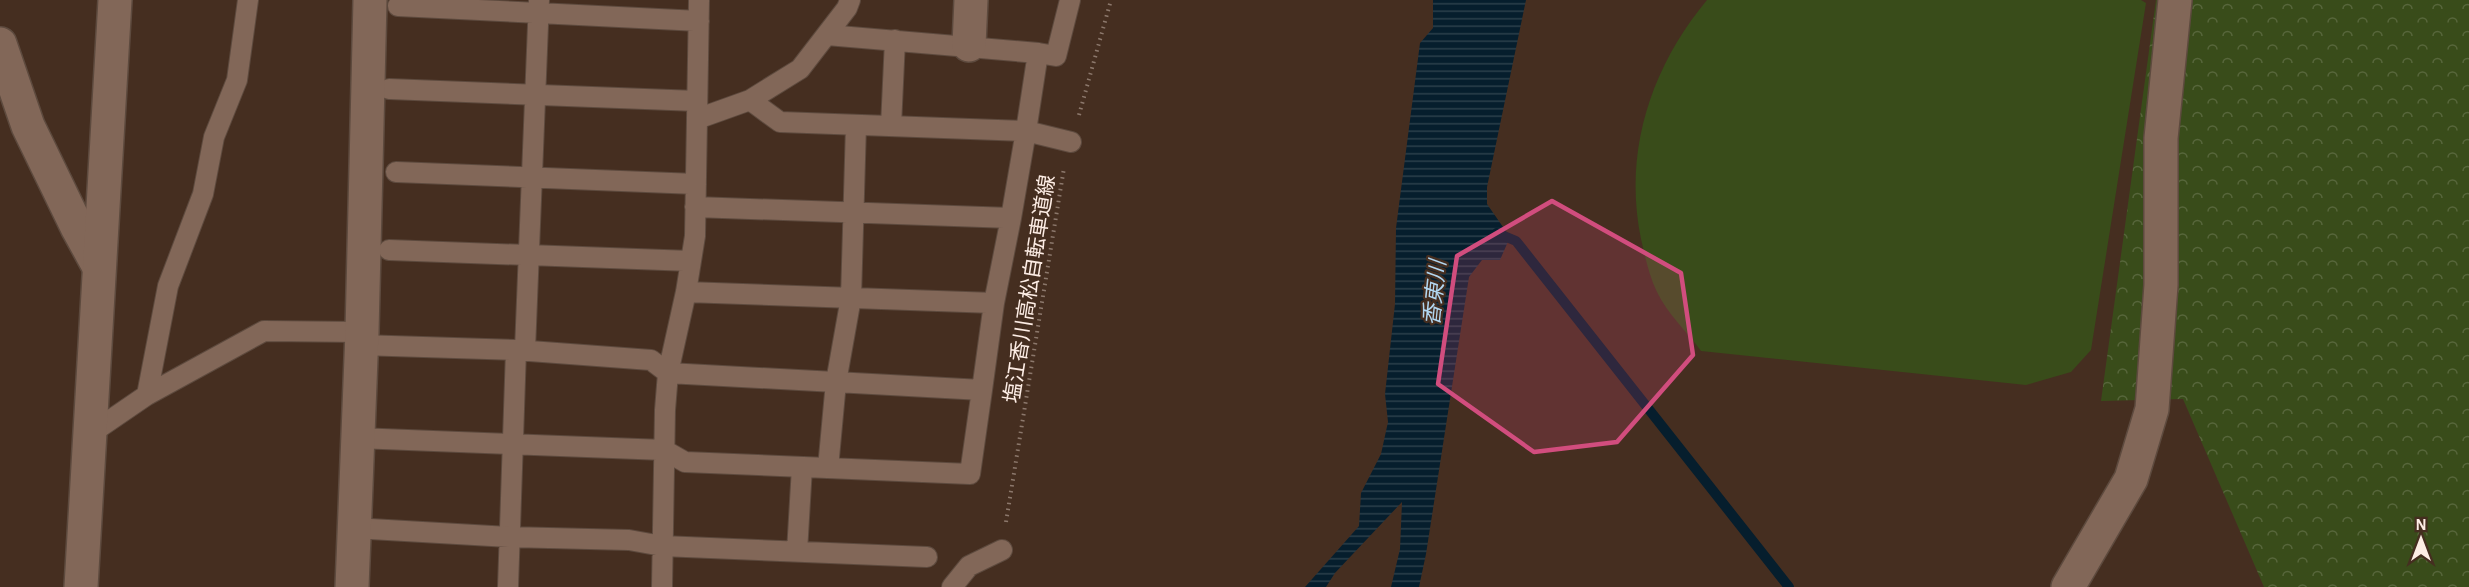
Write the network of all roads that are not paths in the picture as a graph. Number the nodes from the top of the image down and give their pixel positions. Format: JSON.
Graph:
{"nodes":[{"id":1,"x":115,"y":0,"type":"edge"},
{"id":2,"x":248,"y":0,"type":"edge"},
{"id":3,"x":699,"y":0,"type":"edge"},
{"id":4,"x":850,"y":0,"type":"edge"},
{"id":5,"x":971,"y":0,"type":"edge"},
{"id":6,"x":1070,"y":0,"type":"edge"},
{"id":7,"x":2175,"y":0,"type":"edge"},
{"id":8,"x":384,"y":3,"type":"edge"},
{"id":9,"x":539,"y":7,"type":"edge"},
{"id":10,"x":699,"y":21,"type":"junction"},
{"id":11,"x":826,"y":35,"type":"junction"},
{"id":12,"x":895,"y":40,"type":"junction"},
{"id":13,"x":969,"y":45,"type":"junction"},
{"id":14,"x":1038,"y":53,"type":"junction"},
{"id":15,"x":3,"y":65,"type":"edge"},
{"id":16,"x":389,"y":90,"type":"dead end"},
{"id":17,"x":536,"y":94,"type":"junction"},
{"id":18,"x":750,"y":100,"type":"junction"},
{"id":19,"x":697,"y":110,"type":"junction"},
{"id":20,"x":856,"y":125,"type":"junction"},
{"id":21,"x":891,"y":126,"type":"junction"},
{"id":22,"x":1026,"y":131,"type":"junction"},
{"id":23,"x":1071,"y":142,"type":"road end"},
{"id":24,"x":396,"y":172,"type":"dead end"},
{"id":25,"x":532,"y":177,"type":"junction"},
{"id":26,"x":696,"y":184,"type":"junction"},
{"id":27,"x":695,"y":207,"type":"junction"},
{"id":28,"x":853,"y":212,"type":"junction"},
{"id":29,"x":1011,"y":218,"type":"junction"},
{"id":30,"x":389,"y":250,"type":"dead end"},
{"id":31,"x":529,"y":254,"type":"junction"},
{"id":32,"x":691,"y":261,"type":"junction"},
{"id":33,"x":99,"y":267,"type":"junction"},
{"id":34,"x":686,"y":292,"type":"junction"},
{"id":35,"x":851,"y":298,"type":"junction"},
{"id":36,"x":994,"y":303,"type":"junction"},
{"id":37,"x":361,"y":338,"type":"junction"},
{"id":38,"x":520,"y":350,"type":"junction"},
{"id":39,"x":668,"y":373,"type":"junction"},
{"id":40,"x":836,"y":382,"type":"junction"},
{"id":41,"x":982,"y":390,"type":"junction"},
{"id":42,"x":147,"y":395,"type":"junction"},
{"id":43,"x":90,"y":434,"type":"junction"},
{"id":44,"x":357,"y":438,"type":"junction"},
{"id":45,"x":513,"y":443,"type":"junction"},
{"id":46,"x":664,"y":450,"type":"junction"},
{"id":47,"x":802,"y":466,"type":"junction"},
{"id":48,"x":828,"y":468,"type":"junction"},
{"id":49,"x":353,"y":528,"type":"junction"},
{"id":50,"x":509,"y":537,"type":"junction"},
{"id":51,"x":662,"y":546,"type":"junction"},
{"id":52,"x":1002,"y":550,"type":"road end"},
{"id":53,"x":797,"y":552,"type":"junction"},
{"id":54,"x":927,"y":557,"type":"dead end"},
{"id":55,"x":81,"y":587,"type":"edge"},
{"id":56,"x":352,"y":587,"type":"edge"},
{"id":57,"x":508,"y":587,"type":"edge"},
{"id":58,"x":662,"y":587,"type":"edge"},
{"id":59,"x":952,"y":587,"type":"edge"},
{"id":60,"x":2068,"y":587,"type":"edge"}],
"edges":[{"from":1,"to":33,"type":"street"},
{"from":2,"to":42,"type":"lane"},
{"from":3,"to":10,"type":"lane"},
{"from":4,"to":11,"type":"lane"},
{"from":5,"to":13,"type":"street"},
{"from":6,"to":14,"type":"lane"},
{"from":7,"to":60,"type":"street"},
{"from":8,"to":9,"type":"lane"},
{"from":8,"to":37,"type":"street"},
{"from":9,"to":10,"type":"lane"},
{"from":9,"to":17,"type":"lane"},
{"from":10,"to":19,"type":"lane"},
{"from":11,"to":12,"type":"lane"},
{"from":11,"to":18,"type":"lane"},
{"from":12,"to":13,"type":"lane"},
{"from":12,"to":21,"type":"lane"},
{"from":13,"to":14,"type":"lane"},
{"from":14,"to":22,"type":"lane"},
{"from":15,"to":33,"type":"street"},
{"from":16,"to":17,"type":"lane"},
{"from":17,"to":19,"type":"lane"},
{"from":17,"to":25,"type":"lane"},
{"from":18,"to":19,"type":"lane"},
{"from":18,"to":20,"type":"lane"},
{"from":19,"to":26,"type":"lane"},
{"from":20,"to":21,"type":"lane"},
{"from":20,"to":28,"type":"lane"},
{"from":21,"to":22,"type":"lane"},
{"from":22,"to":23,"type":"lane"},
{"from":22,"to":29,"type":"lane"},
{"from":24,"to":25,"type":"lane"},
{"from":25,"to":26,"type":"lane"},
{"from":25,"to":31,"type":"lane"},
{"from":26,"to":27,"type":"lane"},
{"from":27,"to":28,"type":"lane"},
{"from":27,"to":32,"type":"lane"},
{"from":28,"to":29,"type":"lane"},
{"from":28,"to":35,"type":"lane"},
{"from":29,"to":36,"type":"lane"},
{"from":30,"to":31,"type":"lane"},
{"from":31,"to":32,"type":"lane"},
{"from":31,"to":38,"type":"lane"},
{"from":32,"to":34,"type":"lane"},
{"from":33,"to":43,"type":"street"},
{"from":34,"to":35,"type":"lane"},
{"from":34,"to":39,"type":"lane"},
{"from":35,"to":36,"type":"lane"},
{"from":35,"to":40,"type":"lane"},
{"from":36,"to":41,"type":"lane"},
{"from":37,"to":38,"type":"lane"},
{"from":37,"to":42,"type":"lane"},
{"from":37,"to":44,"type":"street"},
{"from":38,"to":39,"type":"lane"},
{"from":38,"to":45,"type":"lane"},
{"from":39,"to":40,"type":"lane"},
{"from":39,"to":46,"type":"lane"},
{"from":40,"to":41,"type":"lane"},
{"from":40,"to":48,"type":"lane"},
{"from":41,"to":48,"type":"lane"},
{"from":42,"to":43,"type":"lane"},
{"from":43,"to":55,"type":"street"},
{"from":44,"to":45,"type":"lane"},
{"from":44,"to":49,"type":"street"},
{"from":45,"to":46,"type":"lane"},
{"from":45,"to":50,"type":"lane"},
{"from":46,"to":47,"type":"lane"},
{"from":46,"to":51,"type":"lane"},
{"from":47,"to":48,"type":"lane"},
{"from":47,"to":53,"type":"lane"},
{"from":49,"to":50,"type":"lane"},
{"from":49,"to":56,"type":"street"},
{"from":50,"to":51,"type":"lane"},
{"from":50,"to":57,"type":"lane"},
{"from":51,"to":53,"type":"lane"},
{"from":51,"to":58,"type":"lane"},
{"from":52,"to":59,"type":"lane"},
{"from":53,"to":54,"type":"lane"}]}
